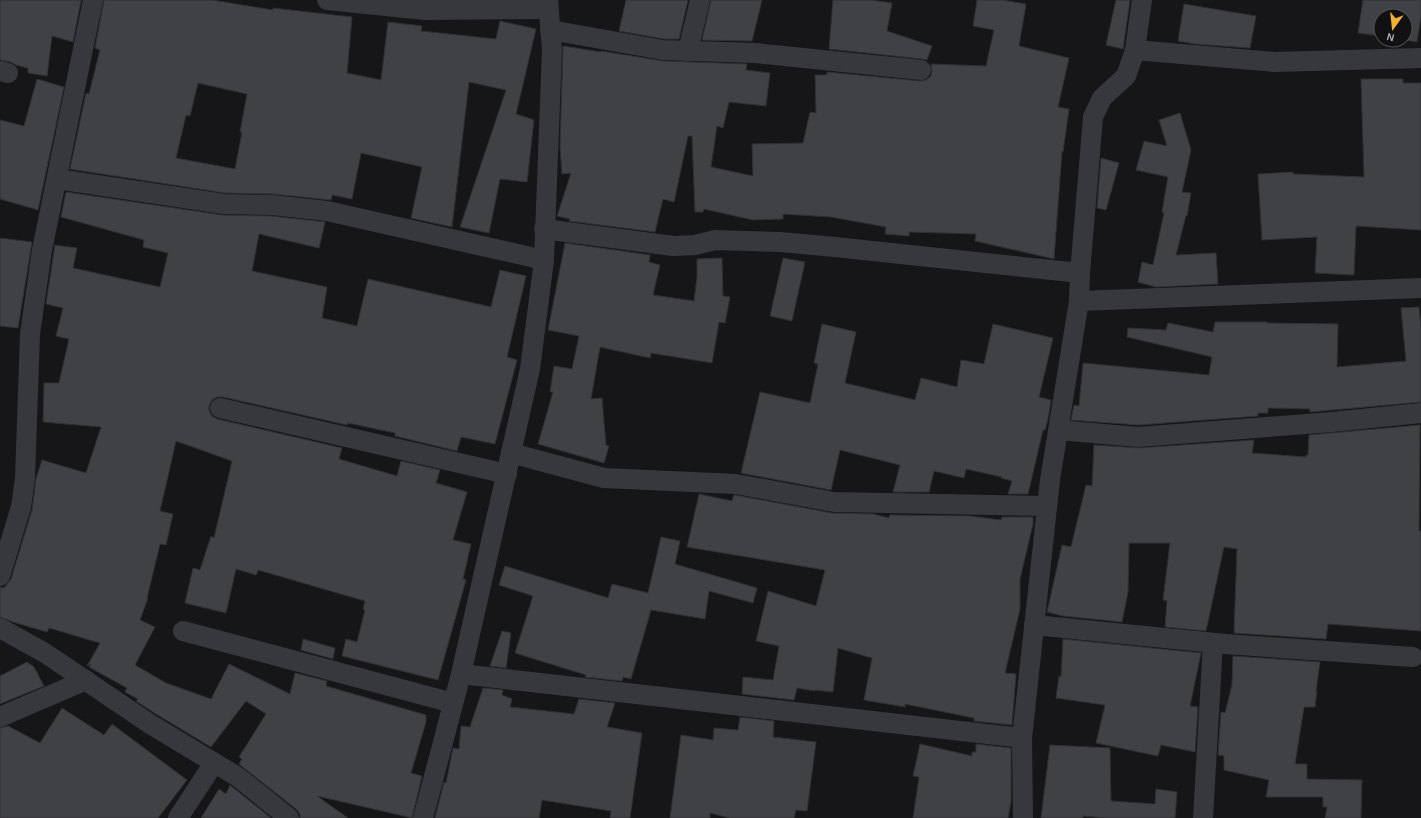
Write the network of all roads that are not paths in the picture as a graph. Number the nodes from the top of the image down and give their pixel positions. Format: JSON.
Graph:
{"nodes":[{"id":1,"x":92,"y":0,"type":"edge"},
{"id":2,"x":327,"y":0,"type":"edge"},
{"id":3,"x":331,"y":0,"type":"edge"},
{"id":4,"x":700,"y":0,"type":"edge"},
{"id":5,"x":1142,"y":0,"type":"edge"},
{"id":6,"x":548,"y":4,"type":"edge"},
{"id":7,"x":550,"y":30,"type":"junction"},
{"id":8,"x":1135,"y":50,"type":"junction"},
{"id":9,"x":688,"y":51,"type":"junction"},
{"id":10,"x":1421,"y":58,"type":"edge"},
{"id":11,"x":921,"y":70,"type":"dead end"},
{"id":12,"x":57,"y":179,"type":"junction"},
{"id":13,"x":544,"y":229,"type":"junction"},
{"id":14,"x":544,"y":260,"type":"junction"},
{"id":15,"x":1080,"y":273,"type":"junction"},
{"id":16,"x":1421,"y":288,"type":"edge"},
{"id":17,"x":1079,"y":301,"type":"junction"},
{"id":18,"x":220,"y":408,"type":"dead end"},
{"id":19,"x":1421,"y":412,"type":"edge"},
{"id":20,"x":1058,"y":430,"type":"junction"},
{"id":21,"x":511,"y":453,"type":"junction"},
{"id":22,"x":506,"y":474,"type":"junction"},
{"id":23,"x":1047,"y":506,"type":"junction"},
{"id":24,"x":0,"y":576,"type":"edge"},
{"id":25,"x":1034,"y":625,"type":"junction"},
{"id":26,"x":0,"y":628,"type":"edge"},
{"id":27,"x":183,"y":631,"type":"dead end"},
{"id":28,"x":1213,"y":643,"type":"junction"},
{"id":29,"x":1413,"y":657,"type":"dead end"},
{"id":30,"x":461,"y":674,"type":"junction"},
{"id":31,"x":86,"y":680,"type":"junction"},
{"id":32,"x":453,"y":703,"type":"junction"},
{"id":33,"x":0,"y":717,"type":"edge"},
{"id":34,"x":1022,"y":738,"type":"junction"},
{"id":35,"x":214,"y":763,"type":"junction"},
{"id":36,"x":178,"y":818,"type":"edge"},
{"id":37,"x":289,"y":818,"type":"edge"},
{"id":38,"x":423,"y":818,"type":"edge"},
{"id":39,"x":1023,"y":818,"type":"edge"},
{"id":40,"x":1202,"y":818,"type":"edge"}],
"edges":[{"from":1,"to":12,"type":"street"},
{"from":2,"to":3,"type":"street"},
{"from":3,"to":6,"type":"street"},
{"from":4,"to":9,"type":"street"},
{"from":5,"to":8,"type":"street"},
{"from":6,"to":7,"type":"street"},
{"from":7,"to":9,"type":"street"},
{"from":7,"to":13,"type":"street"},
{"from":8,"to":10,"type":"street"},
{"from":8,"to":15,"type":"street"},
{"from":9,"to":11,"type":"street"},
{"from":12,"to":14,"type":"street"},
{"from":12,"to":24,"type":"street"},
{"from":13,"to":14,"type":"street"},
{"from":13,"to":15,"type":"street"},
{"from":14,"to":21,"type":"street"},
{"from":15,"to":17,"type":"street"},
{"from":16,"to":17,"type":"street"},
{"from":17,"to":20,"type":"street"},
{"from":18,"to":22,"type":"street"},
{"from":19,"to":20,"type":"street"},
{"from":20,"to":23,"type":"street"},
{"from":21,"to":22,"type":"street"},
{"from":21,"to":23,"type":"street"},
{"from":22,"to":30,"type":"street"},
{"from":23,"to":25,"type":"street"},
{"from":25,"to":28,"type":"street"},
{"from":25,"to":34,"type":"street"},
{"from":26,"to":31,"type":"street"},
{"from":27,"to":32,"type":"street"},
{"from":28,"to":29,"type":"street"},
{"from":28,"to":40,"type":"street"},
{"from":30,"to":32,"type":"street"},
{"from":30,"to":34,"type":"street"},
{"from":31,"to":33,"type":"street"},
{"from":31,"to":35,"type":"street"},
{"from":32,"to":38,"type":"street"},
{"from":34,"to":39,"type":"street"},
{"from":35,"to":36,"type":"street"},
{"from":35,"to":37,"type":"street"}]}
